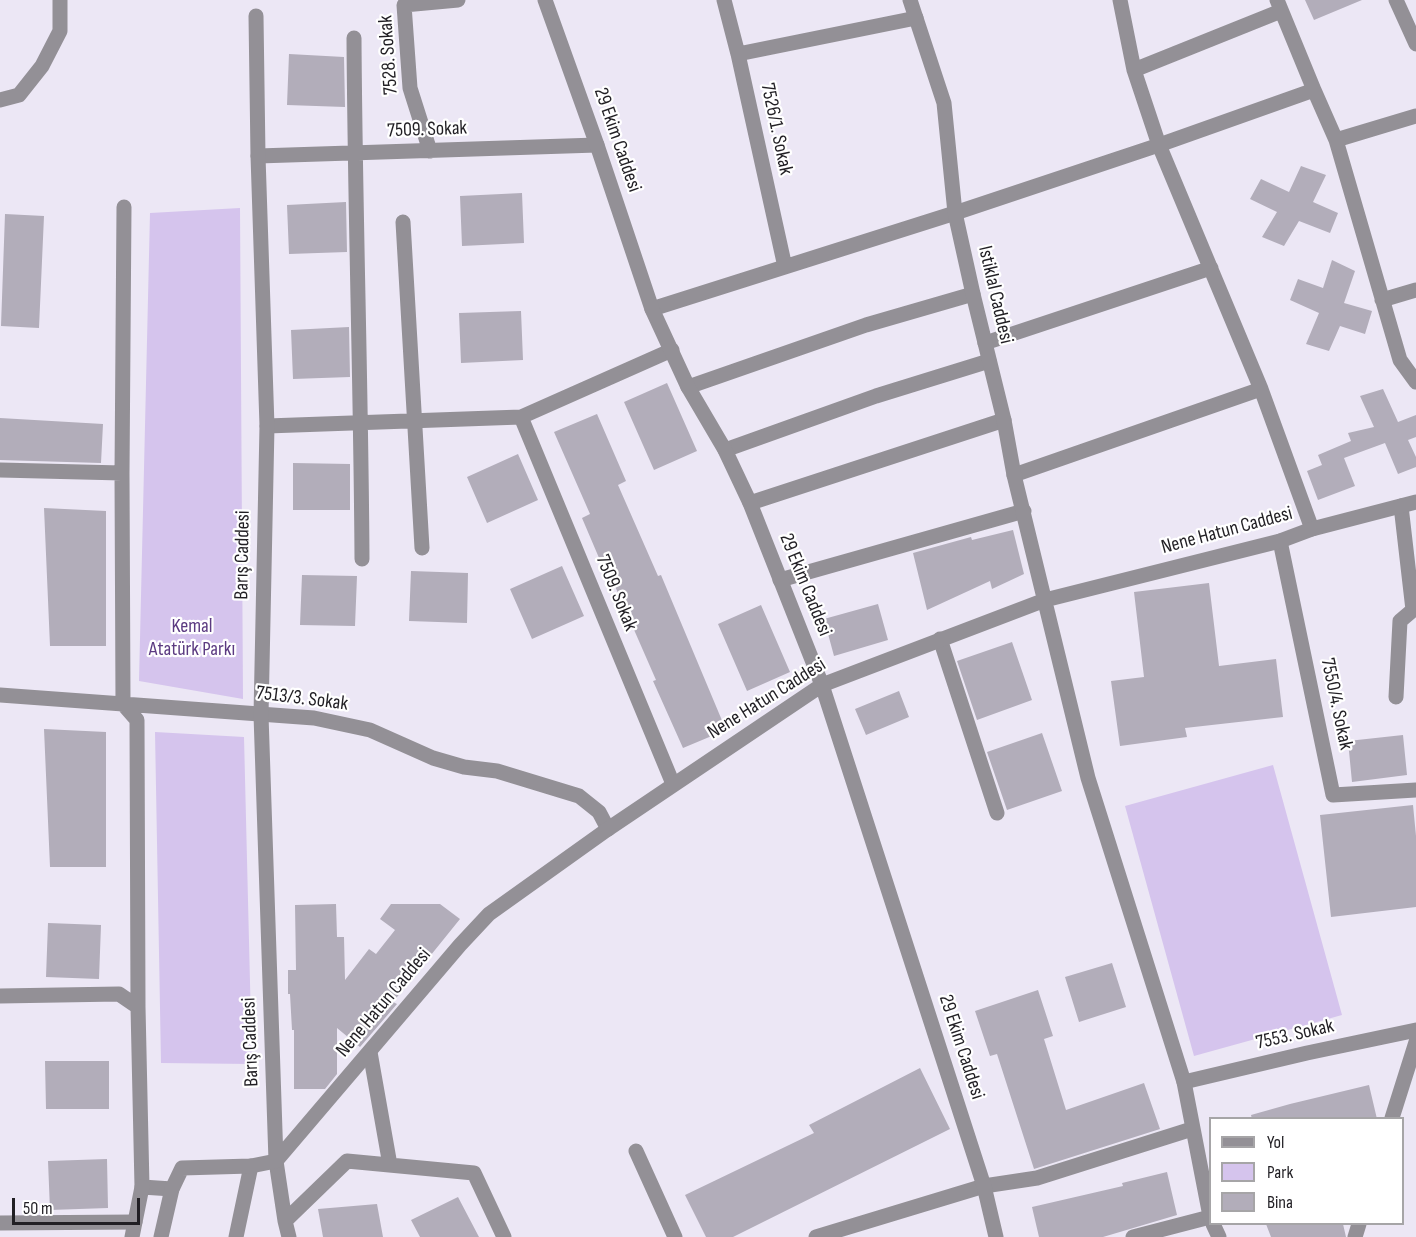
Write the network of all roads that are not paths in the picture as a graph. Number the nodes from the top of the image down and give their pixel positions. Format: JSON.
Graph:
{"nodes":[{"id":1,"x":60,"y":0,"type":"edge"},
{"id":2,"x":458,"y":0,"type":"edge"},
{"id":3,"x":545,"y":0,"type":"edge"},
{"id":4,"x":723,"y":0,"type":"edge"},
{"id":5,"x":910,"y":0,"type":"edge"},
{"id":6,"x":1120,"y":0,"type":"edge"},
{"id":7,"x":1396,"y":0,"type":"edge"},
{"id":8,"x":1279,"y":6,"type":"edge"},
{"id":9,"x":256,"y":16,"type":"dead end"},
{"id":10,"x":916,"y":18,"type":"junction"},
{"id":11,"x":354,"y":38,"type":"dead end"},
{"id":12,"x":1416,"y":44,"type":"edge"},
{"id":13,"x":738,"y":54,"type":"junction"},
{"id":14,"x":1134,"y":70,"type":"junction"},
{"id":15,"x":1314,"y":90,"type":"junction"},
{"id":16,"x":0,"y":100,"type":"edge"},
{"id":17,"x":1416,"y":116,"type":"edge"},
{"id":18,"x":1336,"y":140,"type":"junction"},
{"id":19,"x":1159,"y":144,"type":"junction"},
{"id":20,"x":597,"y":145,"type":"junction"},
{"id":21,"x":430,"y":151,"type":"junction"},
{"id":22,"x":354,"y":153,"type":"junction"},
{"id":23,"x":258,"y":156,"type":"junction"},
{"id":24,"x":124,"y":207,"type":"dead end"},
{"id":25,"x":956,"y":213,"type":"junction"},
{"id":26,"x":403,"y":222,"type":"dead end"},
{"id":27,"x":785,"y":267,"type":"junction"},
{"id":28,"x":1211,"y":268,"type":"junction"},
{"id":29,"x":1416,"y":290,"type":"edge"},
{"id":30,"x":973,"y":294,"type":"junction"},
{"id":31,"x":1382,"y":300,"type":"junction"},
{"id":32,"x":652,"y":309,"type":"junction"},
{"id":33,"x":985,"y":344,"type":"junction"},
{"id":34,"x":672,"y":350,"type":"junction"},
{"id":35,"x":989,"y":361,"type":"junction"},
{"id":36,"x":1416,"y":382,"type":"edge"},
{"id":37,"x":688,"y":387,"type":"junction"},
{"id":38,"x":1261,"y":388,"type":"junction"},
{"id":39,"x":521,"y":417,"type":"junction"},
{"id":40,"x":1004,"y":420,"type":"junction"},
{"id":41,"x":414,"y":421,"type":"junction"},
{"id":42,"x":361,"y":423,"type":"junction"},
{"id":43,"x":267,"y":426,"type":"junction"},
{"id":44,"x":725,"y":450,"type":"junction"},
{"id":45,"x":0,"y":470,"type":"edge"},
{"id":46,"x":122,"y":473,"type":"junction"},
{"id":47,"x":1014,"y":475,"type":"junction"},
{"id":48,"x":1416,"y":502,"type":"edge"},
{"id":49,"x":750,"y":503,"type":"junction"},
{"id":50,"x":1401,"y":506,"type":"junction"},
{"id":51,"x":1024,"y":511,"type":"junction"},
{"id":52,"x":1312,"y":529,"type":"junction"},
{"id":53,"x":1280,"y":541,"type":"junction"},
{"id":54,"x":422,"y":548,"type":"dead end"},
{"id":55,"x":362,"y":559,"type":"dead end"},
{"id":56,"x":780,"y":580,"type":"junction"},
{"id":57,"x":1045,"y":600,"type":"junction"},
{"id":58,"x":940,"y":639,"type":"junction"},
{"id":59,"x":822,"y":685,"type":"junction"},
{"id":60,"x":0,"y":694,"type":"edge"},
{"id":61,"x":1396,"y":697,"type":"dead end"},
{"id":62,"x":123,"y":704,"type":"junction"},
{"id":63,"x":261,"y":715,"type":"junction"},
{"id":64,"x":673,"y":784,"type":"junction"},
{"id":65,"x":1416,"y":790,"type":"edge"},
{"id":66,"x":997,"y":813,"type":"dead end"},
{"id":67,"x":608,"y":829,"type":"junction"},
{"id":68,"x":0,"y":996,"type":"edge"},
{"id":69,"x":138,"y":1007,"type":"junction"},
{"id":70,"x":1416,"y":1030,"type":"edge"},
{"id":71,"x":1416,"y":1042,"type":"edge"},
{"id":72,"x":370,"y":1052,"type":"junction"},
{"id":73,"x":1184,"y":1082,"type":"junction"},
{"id":74,"x":1393,"y":1117,"type":"edge"},
{"id":75,"x":1192,"y":1130,"type":"junction"},
{"id":76,"x":636,"y":1151,"type":"dead end"},
{"id":77,"x":276,"y":1161,"type":"junction"},
{"id":78,"x":390,"y":1165,"type":"junction"},
{"id":79,"x":251,"y":1166,"type":"junction"},
{"id":80,"x":984,"y":1186,"type":"junction"},
{"id":81,"x":142,"y":1187,"type":"junction"},
{"id":82,"x":172,"y":1189,"type":"junction"},
{"id":83,"x":1209,"y":1211,"type":"edge"},
{"id":84,"x":1209,"y":1216,"type":"edge"},
{"id":85,"x":285,"y":1221,"type":"junction"},
{"id":86,"x":0,"y":1223,"type":"edge"},
{"id":87,"x":134,"y":1229,"type":"edge"},
{"id":88,"x":161,"y":1237,"type":"edge"},
{"id":89,"x":236,"y":1237,"type":"edge"},
{"id":90,"x":289,"y":1237,"type":"edge"},
{"id":91,"x":504,"y":1237,"type":"edge"},
{"id":92,"x":675,"y":1237,"type":"edge"},
{"id":93,"x":816,"y":1237,"type":"edge"},
{"id":94,"x":996,"y":1237,"type":"edge"},
{"id":95,"x":1133,"y":1237,"type":"edge"}],
"edges":[{"from":1,"to":16,"type":"street"},
{"from":2,"to":21,"type":"street","name":"7528. Sokak"},
{"from":3,"to":20,"type":"street","name":"29 Ekim Caddesi"},
{"from":4,"to":13,"type":"street","name":"7526/1. Sokak"},
{"from":5,"to":10,"type":"street","name":"Istiklal Caddesi"},
{"from":6,"to":14,"type":"street"},
{"from":7,"to":12,"type":"street"},
{"from":8,"to":14,"type":"street"},
{"from":8,"to":15,"type":"street"},
{"from":9,"to":23,"type":"street","name":"Barış Caddesi"},
{"from":10,"to":13,"type":"street"},
{"from":10,"to":25,"type":"street","name":"Istiklal Caddesi"},
{"from":11,"to":22,"type":"street"},
{"from":13,"to":27,"type":"street","name":"7526/1. Sokak"},
{"from":14,"to":19,"type":"street"},
{"from":15,"to":18,"type":"street"},
{"from":15,"to":19,"type":"street"},
{"from":17,"to":18,"type":"street"},
{"from":18,"to":31,"type":"street"},
{"from":19,"to":25,"type":"street"},
{"from":19,"to":28,"type":"street"},
{"from":20,"to":21,"type":"street","name":"7509. Sokak"},
{"from":20,"to":32,"type":"street","name":"29 Ekim Caddesi"},
{"from":21,"to":22,"type":"street","name":"7509. Sokak"},
{"from":22,"to":23,"type":"street","name":"7509. Sokak"},
{"from":22,"to":42,"type":"street"},
{"from":23,"to":43,"type":"street","name":"Barış Caddesi"},
{"from":24,"to":46,"type":"street"},
{"from":25,"to":27,"type":"street"},
{"from":25,"to":30,"type":"street","name":"Istiklal Caddesi"},
{"from":26,"to":41,"type":"street"},
{"from":27,"to":32,"type":"street"},
{"from":28,"to":33,"type":"street"},
{"from":28,"to":38,"type":"street"},
{"from":29,"to":31,"type":"street"},
{"from":30,"to":33,"type":"street","name":"Istiklal Caddesi"},
{"from":30,"to":37,"type":"street"},
{"from":31,"to":36,"type":"street"},
{"from":32,"to":34,"type":"street","name":"29 Ekim Caddesi"},
{"from":33,"to":35,"type":"street","name":"Istiklal Caddesi"},
{"from":34,"to":37,"type":"street","name":"29 Ekim Caddesi"},
{"from":34,"to":39,"type":"street"},
{"from":35,"to":40,"type":"street","name":"Istiklal Caddesi"},
{"from":35,"to":44,"type":"street"},
{"from":37,"to":44,"type":"street","name":"29 Ekim Caddesi"},
{"from":38,"to":47,"type":"street"},
{"from":38,"to":52,"type":"street"},
{"from":39,"to":41,"type":"street"},
{"from":39,"to":64,"type":"street","name":"7509. Sokak"},
{"from":40,"to":47,"type":"street","name":"Istiklal Caddesi"},
{"from":40,"to":49,"type":"street"},
{"from":41,"to":42,"type":"street"},
{"from":41,"to":54,"type":"street"},
{"from":42,"to":43,"type":"street"},
{"from":42,"to":55,"type":"street"},
{"from":43,"to":63,"type":"street","name":"Barış Caddesi"},
{"from":44,"to":49,"type":"street","name":"29 Ekim Caddesi"},
{"from":45,"to":46,"type":"street"},
{"from":46,"to":62,"type":"street"},
{"from":47,"to":51,"type":"street","name":"Istiklal Caddesi"},
{"from":48,"to":50,"type":"street","name":"Nene Hatun Caddesi"},
{"from":49,"to":56,"type":"street","name":"29 Ekim Caddesi"},
{"from":50,"to":52,"type":"street","name":"Nene Hatun Caddesi"},
{"from":50,"to":61,"type":"street"},
{"from":51,"to":56,"type":"street"},
{"from":51,"to":57,"type":"street","name":"Istiklal Caddesi"},
{"from":52,"to":53,"type":"street","name":"Nene Hatun Caddesi"},
{"from":53,"to":57,"type":"street","name":"Nene Hatun Caddesi"},
{"from":53,"to":65,"type":"street","name":"7550/4. Sokak"},
{"from":56,"to":59,"type":"street","name":"29 Ekim Caddesi"},
{"from":57,"to":58,"type":"street","name":"Nene Hatun Caddesi"},
{"from":57,"to":73,"type":"street","name":"Istiklal Caddesi"},
{"from":58,"to":59,"type":"street","name":"Nene Hatun Caddesi"},
{"from":58,"to":66,"type":"street"},
{"from":59,"to":64,"type":"street","name":"Nene Hatun Caddesi"},
{"from":59,"to":80,"type":"street","name":"29 Ekim Caddesi"},
{"from":60,"to":62,"type":"street","name":"7513/3. Sokak"},
{"from":62,"to":63,"type":"street","name":"7513/3. Sokak"},
{"from":62,"to":69,"type":"street"},
{"from":63,"to":67,"type":"street","name":"7513/3. Sokak"},
{"from":63,"to":77,"type":"street","name":"Barış Caddesi"},
{"from":64,"to":67,"type":"street","name":"Nene Hatun Caddesi"},
{"from":67,"to":72,"type":"street","name":"Nene Hatun Caddesi"},
{"from":68,"to":69,"type":"street"},
{"from":69,"to":81,"type":"street"},
{"from":70,"to":73,"type":"street","name":"7553. Sokak"},
{"from":71,"to":74,"type":"street"},
{"from":72,"to":77,"type":"street","name":"Nene Hatun Caddesi"},
{"from":72,"to":78,"type":"street"},
{"from":73,"to":75,"type":"street","name":"Istiklal Caddesi"},
{"from":75,"to":80,"type":"street"},
{"from":75,"to":83,"type":"street","name":"Istiklal Caddesi"},
{"from":76,"to":92,"type":"street"},
{"from":77,"to":79,"type":"street"},
{"from":77,"to":85,"type":"street","name":"Barış Caddesi"},
{"from":78,"to":85,"type":"street"},
{"from":78,"to":91,"type":"street"},
{"from":79,"to":82,"type":"street"},
{"from":79,"to":89,"type":"street"},
{"from":80,"to":93,"type":"street"},
{"from":80,"to":94,"type":"street","name":"29 Ekim Caddesi"},
{"from":81,"to":82,"type":"street"},
{"from":81,"to":87,"type":"street"},
{"from":82,"to":88,"type":"street"},
{"from":84,"to":95,"type":"street"},
{"from":85,"to":90,"type":"street","name":"Barış Caddesi"},
{"from":86,"to":87,"type":"street"}]}
